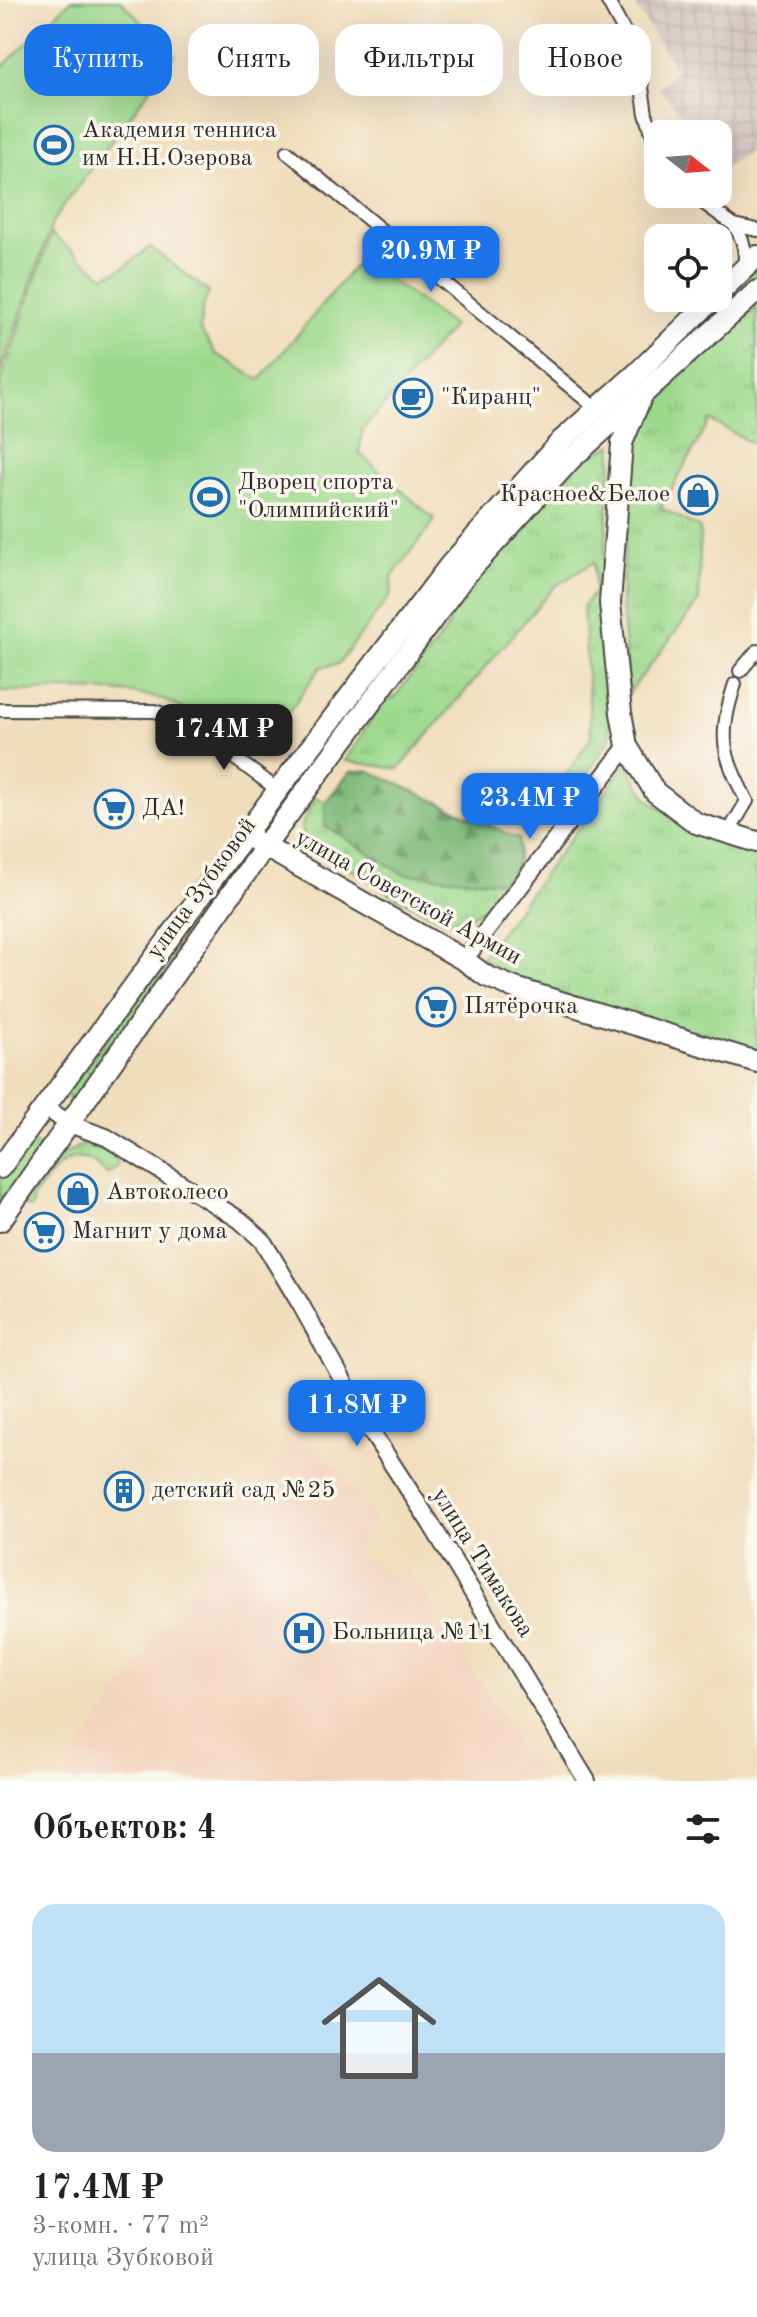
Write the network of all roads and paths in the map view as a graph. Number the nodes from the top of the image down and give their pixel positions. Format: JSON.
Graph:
{"nodes":[{"id":1,"x":607,"y":0,"type":"edge"},
{"id":2,"x":648,"y":120,"type":"edge"},
{"id":3,"x":287,"y":152,"type":"dead end"},
{"id":4,"x":710,"y":208,"type":"edge"},
{"id":5,"x":734,"y":225,"type":"junction"},
{"id":6,"x":757,"y":230,"type":"edge"},
{"id":7,"x":750,"y":263,"type":"edge"},
{"id":8,"x":732,"y":280,"type":"edge"},
{"id":9,"x":757,"y":291,"type":"edge"},
{"id":10,"x":701,"y":312,"type":"edge"},
{"id":11,"x":643,"y":393,"type":"junction"},
{"id":12,"x":607,"y":409,"type":"junction"},
{"id":13,"x":622,"y":443,"type":"junction"},
{"id":14,"x":757,"y":651,"type":"edge"},
{"id":15,"x":740,"y":671,"type":"dead end"},
{"id":16,"x":735,"y":684,"type":"dead end"},
{"id":17,"x":0,"y":710,"type":"edge"},
{"id":18,"x":627,"y":746,"type":"junction"},
{"id":19,"x":278,"y":790,"type":"junction"},
{"id":20,"x":728,"y":833,"type":"junction"},
{"id":21,"x":245,"y":836,"type":"junction"},
{"id":22,"x":757,"y":842,"type":"edge"},
{"id":23,"x":265,"y":846,"type":"junction"},
{"id":24,"x":464,"y":960,"type":"junction"},
{"id":25,"x":757,"y":1062,"type":"edge"},
{"id":26,"x":45,"y":1107,"type":"junction"},
{"id":27,"x":69,"y":1124,"type":"junction"},
{"id":28,"x":0,"y":1168,"type":"edge"},
{"id":29,"x":0,"y":1221,"type":"edge"},
{"id":30,"x":587,"y":1781,"type":"edge"}],
"edges":[{"from":1,"to":2,"type":"street"},
{"from":3,"to":12,"type":"street"},
{"from":4,"to":5,"type":"street"},
{"from":5,"to":6,"type":"street"},
{"from":5,"to":7,"type":"street"},
{"from":7,"to":8,"type":"main road","name":"улица Зубковой"},
{"from":9,"to":11,"type":"main road","name":"улица Зубковой"},
{"from":10,"to":12,"type":"main road","name":"улица Зубковой"},
{"from":11,"to":12,"type":"main road","name":"улица Зубковой"},
{"from":11,"to":13,"type":"main road"},
{"from":12,"to":13,"type":"main road"},
{"from":12,"to":19,"type":"main road","name":"улица Зубковой"},
{"from":12,"to":23,"type":"main road","name":"улица Зубковой"},
{"from":13,"to":18,"type":"main road"},
{"from":14,"to":15,"type":"street"},
{"from":16,"to":20,"type":"street"},
{"from":17,"to":19,"type":"street"},
{"from":18,"to":20,"type":"main road"},
{"from":18,"to":24,"type":"street"},
{"from":19,"to":21,"type":"main road","name":"улица Зубковой"},
{"from":20,"to":22,"type":"main road"},
{"from":21,"to":23,"type":"main road","name":"улица Советской Армии"},
{"from":21,"to":26,"type":"main road","name":"улица Зубковой"},
{"from":23,"to":24,"type":"main road","name":"улица Советской Армии"},
{"from":23,"to":27,"type":"main road","name":"улица Зубковой"},
{"from":24,"to":25,"type":"main road","name":"улица Советской Армии"},
{"from":26,"to":27,"type":"street","name":"улица Тимакова"},
{"from":26,"to":28,"type":"main road","name":"улица Зубковой"},
{"from":27,"to":29,"type":"main road","name":"улица Зубковой"},
{"from":27,"to":30,"type":"street","name":"улица Тимакова"}]}
